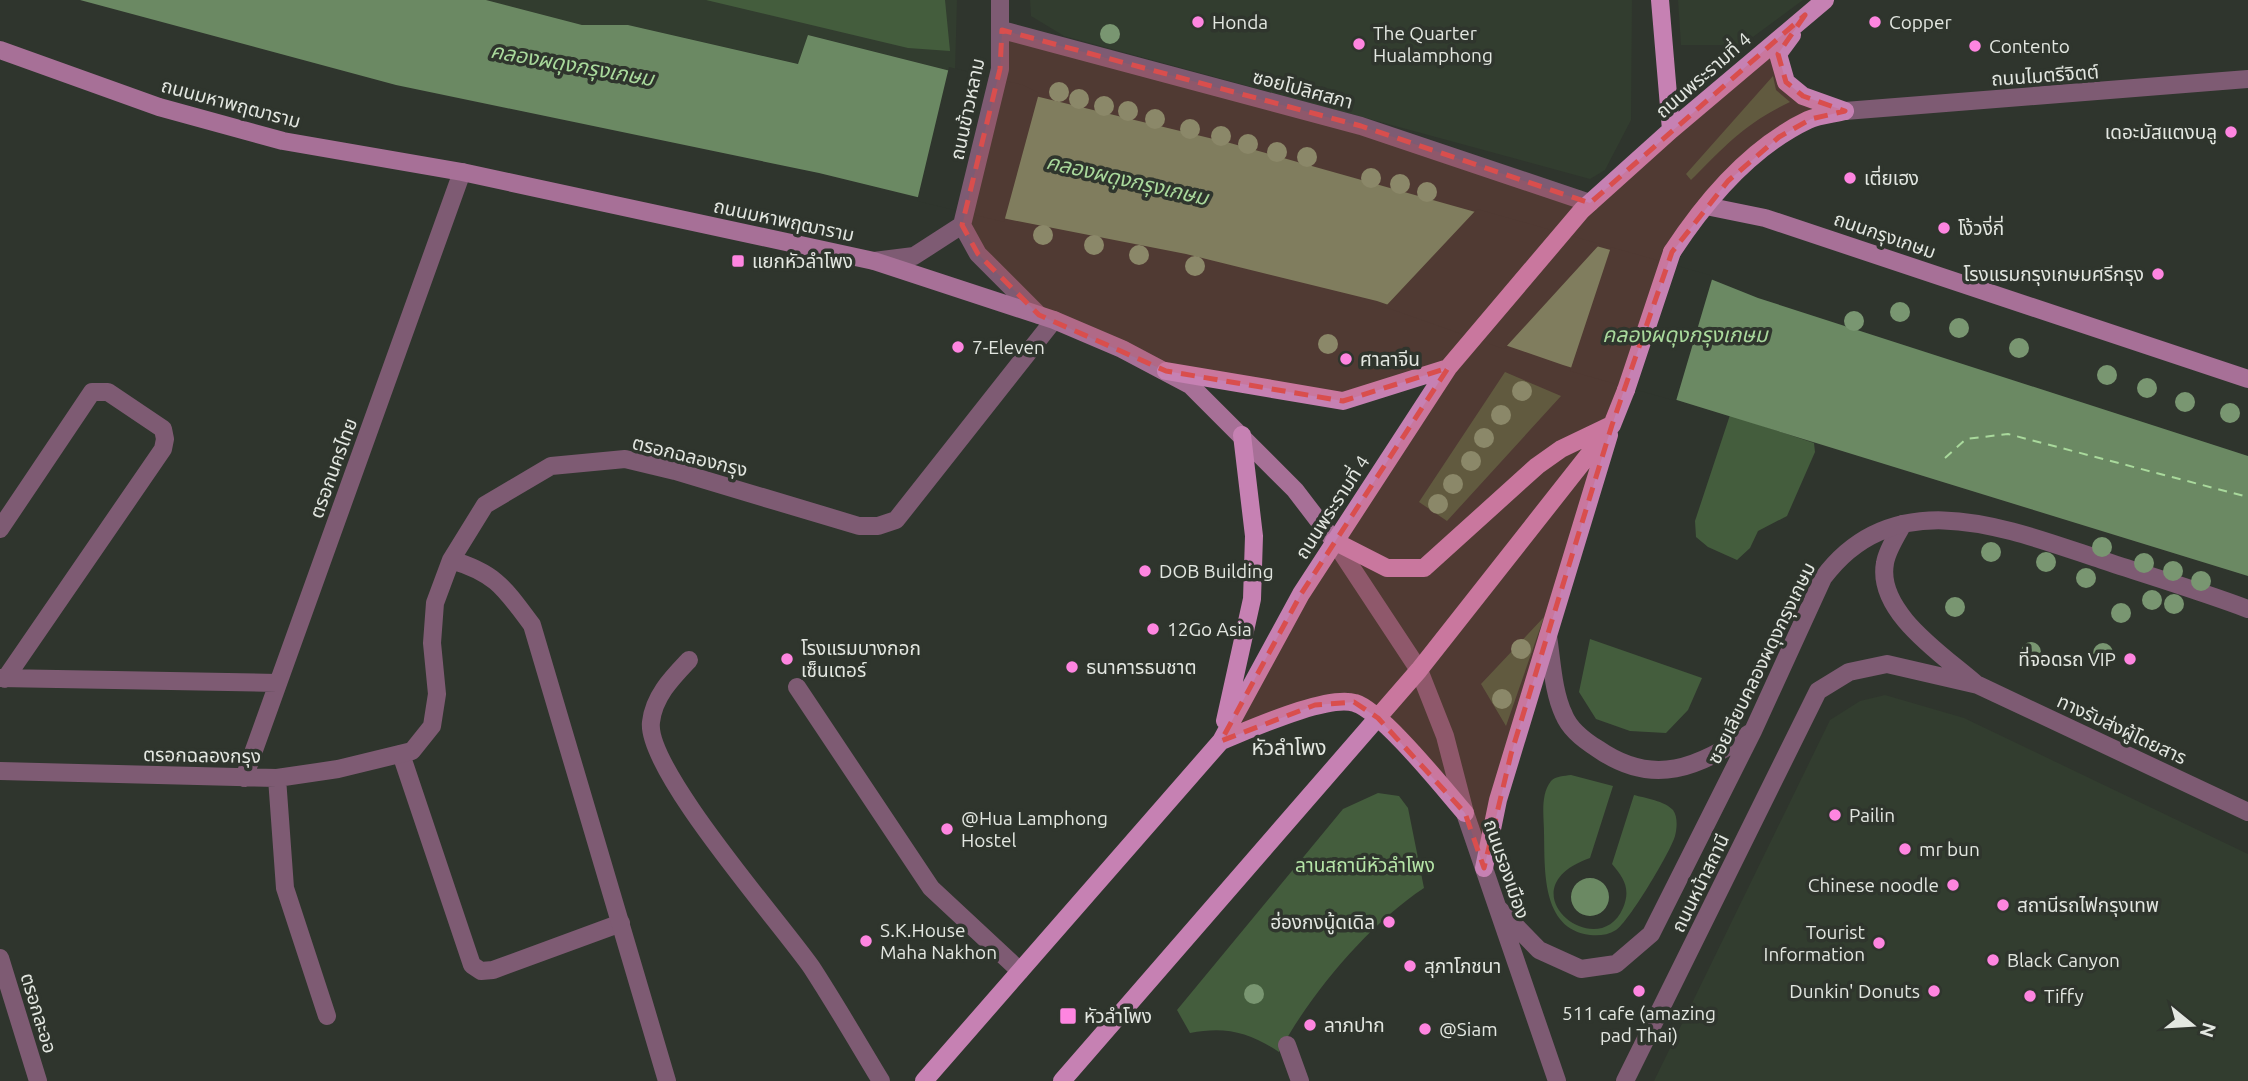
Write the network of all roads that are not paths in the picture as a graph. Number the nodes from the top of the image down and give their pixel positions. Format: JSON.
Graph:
{"nodes":[{"id":1,"x":1000,"y":0,"type":"edge"},
{"id":2,"x":1660,"y":0,"type":"edge"},
{"id":3,"x":1825,"y":0,"type":"edge"},
{"id":4,"x":1805,"y":15,"type":"junction"},
{"id":5,"x":1002,"y":30,"type":"junction"},
{"id":6,"x":0,"y":50,"type":"edge"},
{"id":7,"x":2248,"y":79,"type":"edge"},
{"id":8,"x":1845,"y":111,"type":"junction"},
{"id":9,"x":1671,"y":130,"type":"junction"},
{"id":10,"x":462,"y":172,"type":"junction"},
{"id":11,"x":1586,"y":206,"type":"junction"},
{"id":12,"x":1706,"y":206,"type":"junction"},
{"id":13,"x":962,"y":225,"type":"junction"},
{"id":14,"x":874,"y":261,"type":"junction"},
{"id":15,"x":1046,"y":317,"type":"junction"},
{"id":16,"x":1448,"y":368,"type":"junction"},
{"id":17,"x":1166,"y":371,"type":"junction"},
{"id":18,"x":2248,"y":379,"type":"edge"},
{"id":19,"x":1612,"y":425,"type":"junction"},
{"id":20,"x":1242,"y":435,"type":"junction"},
{"id":21,"x":1903,"y":524,"type":"junction"},
{"id":22,"x":0,"y":529,"type":"edge"},
{"id":23,"x":1334,"y":541,"type":"junction"},
{"id":24,"x":451,"y":560,"type":"junction"},
{"id":25,"x":2248,"y":609,"type":"edge"},
{"id":26,"x":1548,"y":636,"type":"junction"},
{"id":27,"x":689,"y":660,"type":"dead end"},
{"id":28,"x":1419,"y":670,"type":"junction"},
{"id":29,"x":2,"y":679,"type":"edge"},
{"id":30,"x":277,"y":683,"type":"junction"},
{"id":31,"x":1978,"y":685,"type":"junction"},
{"id":32,"x":797,"y":687,"type":"dead end"},
{"id":33,"x":1812,"y":704,"type":"joint"},
{"id":34,"x":1377,"y":718,"type":"junction"},
{"id":35,"x":1753,"y":731,"type":"junction"},
{"id":36,"x":1221,"y":741,"type":"junction"},
{"id":37,"x":401,"y":754,"type":"junction"},
{"id":38,"x":0,"y":771,"type":"edge"},
{"id":39,"x":244,"y":778,"type":"junction"},
{"id":40,"x":277,"y":778,"type":"junction"},
{"id":41,"x":2248,"y":812,"type":"edge"},
{"id":42,"x":1465,"y":813,"type":"junction"},
{"id":43,"x":1484,"y":868,"type":"junction"},
{"id":44,"x":1498,"y":908,"type":"junction"},
{"id":45,"x":621,"y":923,"type":"junction"},
{"id":46,"x":0,"y":958,"type":"edge"},
{"id":47,"x":1020,"y":971,"type":"junction"},
{"id":48,"x":327,"y":1016,"type":"dead end"},
{"id":49,"x":1287,"y":1045,"type":"dead end"},
{"id":50,"x":38,"y":1081,"type":"edge"},
{"id":51,"x":667,"y":1081,"type":"edge"},
{"id":52,"x":881,"y":1081,"type":"edge"},
{"id":53,"x":924,"y":1081,"type":"edge"},
{"id":54,"x":1062,"y":1081,"type":"edge"},
{"id":55,"x":1300,"y":1081,"type":"edge"},
{"id":56,"x":1557,"y":1081,"type":"edge"},
{"id":57,"x":1625,"y":1081,"type":"edge"}],
"edges":[{"from":1,"to":5,"type":"street","name":"ถนนข้าวหลาม"},
{"from":2,"to":9,"type":"main road"},
{"from":3,"to":4,"type":"main road","name":"ถนนพระรามที่ 4"},
{"from":4,"to":8,"type":"main road"},
{"from":4,"to":9,"type":"main road","name":"ถนนพระรามที่ 4"},
{"from":5,"to":11,"type":"street","name":"ซอยโปลิศสภา"},
{"from":5,"to":13,"type":"street","name":"ถนนข้าวหลาม"},
{"from":6,"to":10,"type":"main road","name":"ถนนมหาพฤฒาราม"},
{"from":7,"to":8,"type":"street","name":"ถนนไมตรีจิตต์"},
{"from":8,"to":12,"type":"main road"},
{"from":9,"to":11,"type":"main road","name":"ถนนพระรามที่ 4"},
{"from":10,"to":14,"type":"main road","name":"ถนนมหาพฤฒาราม"},
{"from":10,"to":30,"type":"street","name":"ตรอกนครไทย"},
{"from":11,"to":16,"type":"main road","name":"ถนนพระรามที่ 4"},
{"from":12,"to":18,"type":"main road","name":"ถนนกรุงเกษม"},
{"from":12,"to":19,"type":"main road","bridge":true},
{"from":13,"to":14,"type":"street"},
{"from":13,"to":15,"type":"street"},
{"from":14,"to":15,"type":"main road","name":"ถนนมหาพฤฒาราม"},
{"from":15,"to":17,"type":"main road","name":"ถนนมหาพฤฒาราม"},
{"from":15,"to":24,"type":"street","name":"ตรอกฉลองกรุง"},
{"from":16,"to":17,"type":"main road"},
{"from":16,"to":23,"type":"main road","name":"ถนนพระรามที่ 4"},
{"from":17,"to":20,"type":"main road","name":"ถนนมหาพฤฒาราม"},
{"from":19,"to":23,"type":"main road"},
{"from":19,"to":26,"type":"main road"},
{"from":19,"to":28,"type":"main road"},
{"from":20,"to":23,"type":"main road","name":"ถนนมหาพฤฒาราม"},
{"from":20,"to":36,"type":"main road"},
{"from":21,"to":25,"type":"street","name":"ซอยเลียบคลองผดุงกรุงเกษม"},
{"from":21,"to":31,"type":"street","name":"ทางรับส่งผู้โดยสาร"},
{"from":21,"to":35,"type":"street","name":"ซอยเลียบคลองผดุงกรุงเกษม"},
{"from":22,"to":29,"type":"street"},
{"from":23,"to":28,"type":"street","name":"ถนนมหาพฤฒาราม"},
{"from":23,"to":36,"type":"main road","name":"ถนนพระรามที่ 4"},
{"from":24,"to":37,"type":"street","name":"ตรอกฉลองกรุง"},
{"from":24,"to":45,"type":"street"},
{"from":26,"to":35,"type":"street"},
{"from":26,"to":43,"type":"main road"},
{"from":27,"to":52,"type":"street"},
{"from":28,"to":34,"type":"main road"},
{"from":28,"to":42,"type":"street","name":"ถนนรองเมือง"},
{"from":29,"to":30,"type":"street"},
{"from":30,"to":39,"type":"street","name":"ตรอกนครไทย"},
{"from":31,"to":33,"type":"street","name":"ทางรับส่งผู้โดยสาร"},
{"from":31,"to":41,"type":"street","name":"ทางรับส่งผู้โดยสาร"},
{"from":32,"to":47,"type":"street"},
{"from":33,"to":57,"type":"street","name":"ถนนหน้าสถานี"},
{"from":34,"to":36,"type":"main road"},
{"from":34,"to":42,"type":"main road"},
{"from":34,"to":54,"type":"main road"},
{"from":35,"to":44,"type":"street","name":"ซอยเลียบคลองผดุงกรุงเกษม"},
{"from":36,"to":47,"type":"main road","name":"ถนนพระรามที่ 4"},
{"from":37,"to":40,"type":"street","name":"ตรอกฉลองกรุง"},
{"from":37,"to":45,"type":"street"},
{"from":38,"to":39,"type":"street","name":"ตรอกฉลองกรุง"},
{"from":39,"to":40,"type":"street","name":"ตรอกฉลองกรุง"},
{"from":40,"to":48,"type":"street"},
{"from":42,"to":43,"type":"street","name":"ถนนรองเมือง"},
{"from":43,"to":44,"type":"street","name":"ถนนรองเมือง"},
{"from":44,"to":56,"type":"street","name":"ถนนรองเมือง"},
{"from":45,"to":51,"type":"street"},
{"from":46,"to":50,"type":"street","name":"ตรอกละออ"},
{"from":47,"to":53,"type":"main road","name":"ถนนพระรามที่ 4"},
{"from":49,"to":55,"type":"street"}]}
